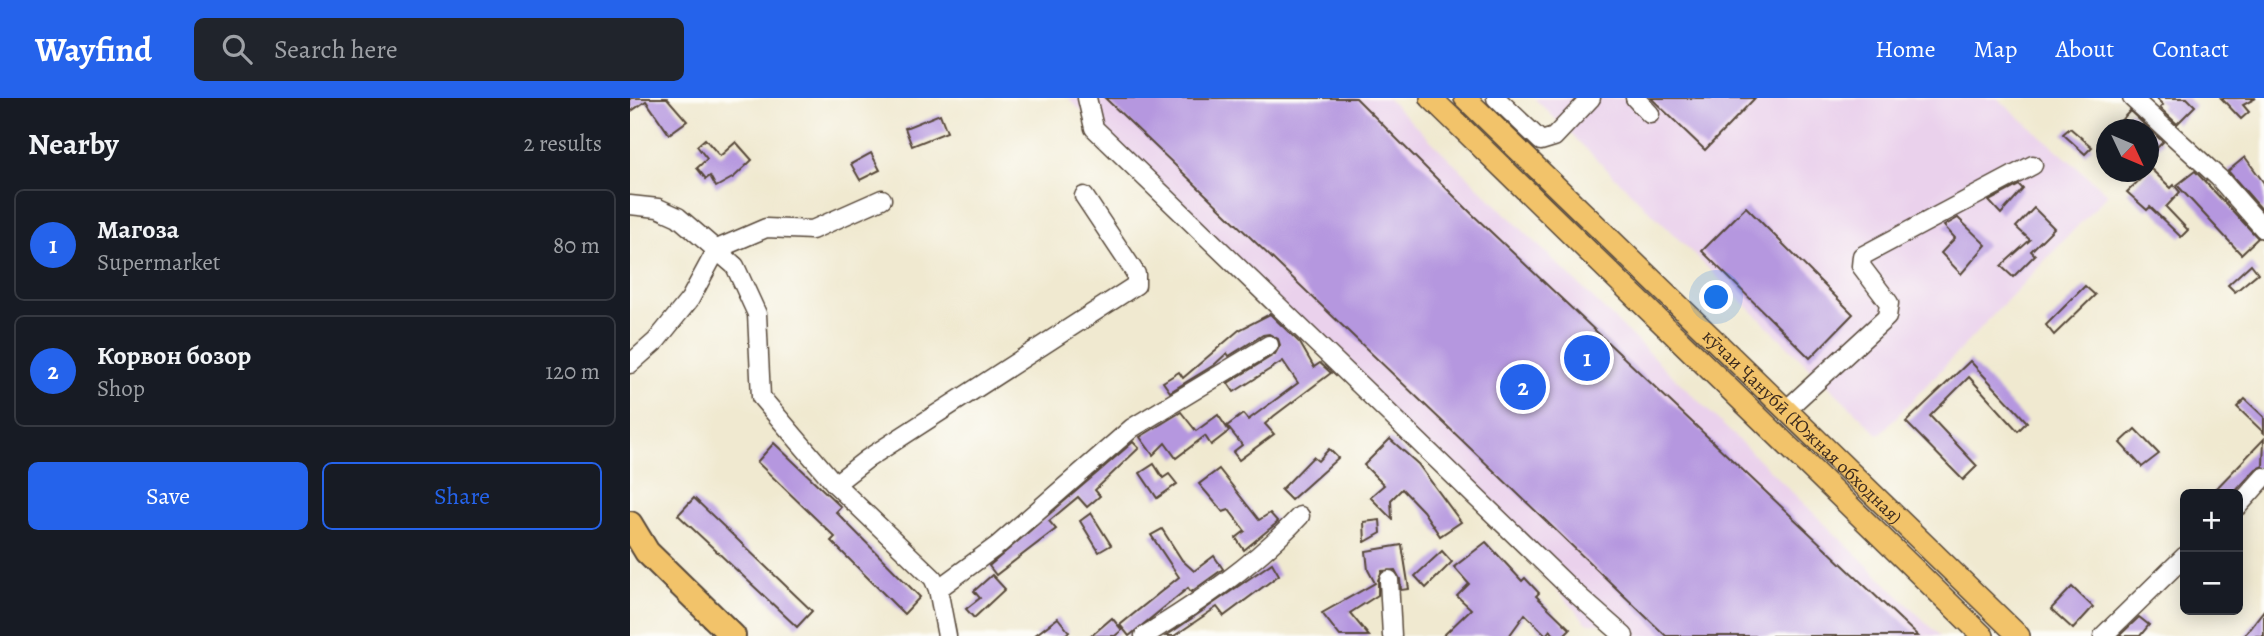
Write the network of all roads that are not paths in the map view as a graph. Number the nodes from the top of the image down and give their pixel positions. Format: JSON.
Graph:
{"nodes":[{"id":1,"x":1087,"y":98,"type":"edge"},
{"id":2,"x":1430,"y":98,"type":"edge"},
{"id":3,"x":1465,"y":98,"type":"edge"},
{"id":4,"x":1496,"y":98,"type":"edge"},
{"id":5,"x":1591,"y":98,"type":"edge"},
{"id":6,"x":1635,"y":98,"type":"edge"},
{"id":7,"x":2132,"y":98,"type":"edge"},
{"id":8,"x":1650,"y":114,"type":"dead end"},
{"id":9,"x":2033,"y":165,"type":"dead end"},
{"id":10,"x":1084,"y":196,"type":"dead end"},
{"id":11,"x":883,"y":198,"type":"dead end"},
{"id":12,"x":630,"y":205,"type":"edge"},
{"id":13,"x":2264,"y":229,"type":"edge"},
{"id":14,"x":717,"y":249,"type":"junction"},
{"id":15,"x":1269,"y":345,"type":"dead end"},
{"id":16,"x":630,"y":364,"type":"edge"},
{"id":17,"x":1786,"y":410,"type":"junction"},
{"id":18,"x":2264,"y":477,"type":"edge"},
{"id":19,"x":835,"y":484,"type":"junction"},
{"id":20,"x":2243,"y":500,"type":"edge"},
{"id":21,"x":1300,"y":516,"type":"dead end"},
{"id":22,"x":630,"y":524,"type":"edge"},
{"id":23,"x":638,"y":553,"type":"edge"},
{"id":24,"x":2180,"y":561,"type":"edge"},
{"id":25,"x":1390,"y":580,"type":"dead end"},
{"id":26,"x":938,"y":589,"type":"junction"},
{"id":27,"x":733,"y":636,"type":"edge"},
{"id":28,"x":947,"y":636,"type":"edge"},
{"id":29,"x":1143,"y":636,"type":"edge"},
{"id":30,"x":1392,"y":636,"type":"edge"},
{"id":31,"x":1624,"y":636,"type":"edge"},
{"id":32,"x":1983,"y":636,"type":"edge"},
{"id":33,"x":2019,"y":636,"type":"edge"},
{"id":34,"x":2103,"y":636,"type":"edge"}],
"edges":[{"from":1,"to":31,"type":"street"},
{"from":2,"to":32,"type":"main road","name":"кӯчаи Ҷанубӣ (Южная обходная)"},
{"from":3,"to":17,"type":"main road","name":"кӯчаи Ҷанубӣ (Южная обходная)"},
{"from":4,"to":5,"type":"street"},
{"from":6,"to":8,"type":"street"},
{"from":7,"to":13,"type":"street"},
{"from":9,"to":17,"type":"street"},
{"from":10,"to":19,"type":"street"},
{"from":11,"to":14,"type":"street"},
{"from":12,"to":14,"type":"street"},
{"from":14,"to":16,"type":"street"},
{"from":14,"to":19,"type":"street"},
{"from":15,"to":26,"type":"street"},
{"from":17,"to":33,"type":"main road","name":"кӯчаи Ҷанубӣ (Южная обходная)"},
{"from":18,"to":20,"type":"street"},
{"from":19,"to":26,"type":"street"},
{"from":21,"to":29,"type":"street"},
{"from":22,"to":23,"type":"highway"},
{"from":23,"to":27,"type":"highway"},
{"from":24,"to":34,"type":"street"},
{"from":25,"to":30,"type":"street"},
{"from":26,"to":28,"type":"street"}]}
